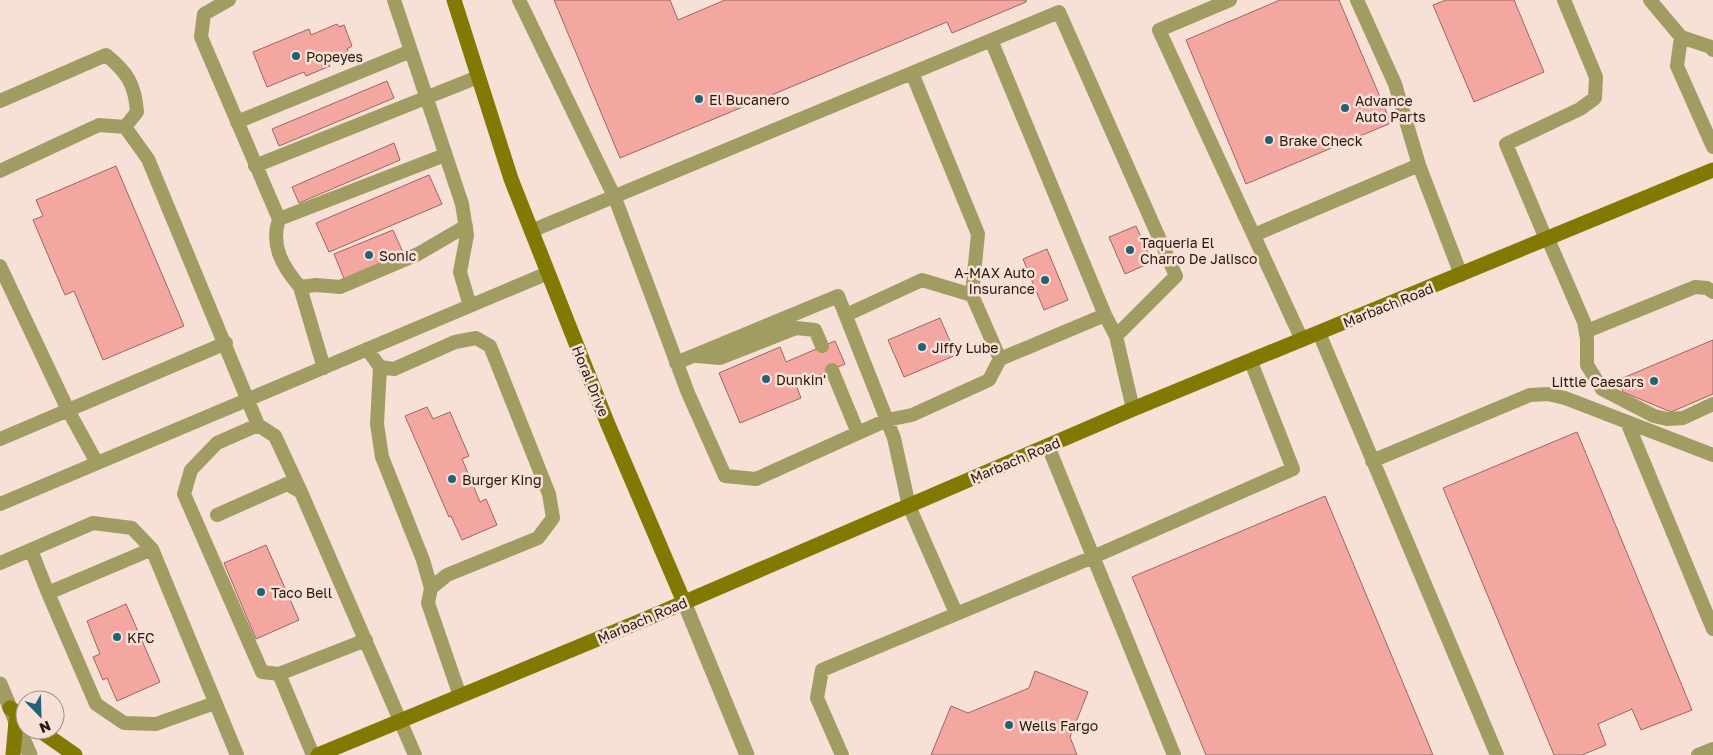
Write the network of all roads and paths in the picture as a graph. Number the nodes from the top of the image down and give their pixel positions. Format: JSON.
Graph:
{"nodes":[{"id":1,"x":228,"y":0,"type":"edge"},
{"id":2,"x":394,"y":0,"type":"edge"},
{"id":3,"x":454,"y":0,"type":"edge"},
{"id":4,"x":519,"y":0,"type":"edge"},
{"id":5,"x":1230,"y":0,"type":"edge"},
{"id":6,"x":1357,"y":0,"type":"edge"},
{"id":7,"x":1564,"y":0,"type":"edge"},
{"id":8,"x":1650,"y":0,"type":"edge"},
{"id":9,"x":1681,"y":38,"type":"junction"},
{"id":10,"x":991,"y":40,"type":"junction"},
{"id":11,"x":1713,"y":50,"type":"edge"},
{"id":12,"x":411,"y":51,"type":"junction"},
{"id":13,"x":912,"y":73,"type":"junction"},
{"id":14,"x":478,"y":76,"type":"junction"},
{"id":15,"x":426,"y":97,"type":"junction"},
{"id":16,"x":0,"y":101,"type":"edge"},
{"id":17,"x":237,"y":122,"type":"junction"},
{"id":18,"x":126,"y":127,"type":"junction"},
{"id":19,"x":1713,"y":147,"type":"edge"},
{"id":20,"x":445,"y":155,"type":"junction"},
{"id":21,"x":1419,"y":165,"type":"junction"},
{"id":22,"x":255,"y":166,"type":"junction"},
{"id":23,"x":1713,"y":170,"type":"edge"},
{"id":24,"x":0,"y":171,"type":"edge"},
{"id":25,"x":615,"y":198,"type":"junction"},
{"id":26,"x":279,"y":219,"type":"junction"},
{"id":27,"x":466,"y":226,"type":"junction"},
{"id":28,"x":532,"y":231,"type":"junction"},
{"id":29,"x":1254,"y":235,"type":"junction"},
{"id":30,"x":1547,"y":239,"type":"junction"},
{"id":31,"x":0,"y":266,"type":"edge"},
{"id":32,"x":548,"y":273,"type":"junction"},
{"id":33,"x":1460,"y":275,"type":"junction"},
{"id":34,"x":300,"y":287,"type":"junction"},
{"id":35,"x":1713,"y":292,"type":"edge"},
{"id":36,"x":972,"y":295,"type":"junction"},
{"id":37,"x":470,"y":306,"type":"junction"},
{"id":38,"x":846,"y":315,"type":"junction"},
{"id":39,"x":1105,"y":315,"type":"junction"},
{"id":40,"x":1587,"y":331,"type":"junction"},
{"id":41,"x":1319,"y":334,"type":"junction"},
{"id":42,"x":1116,"y":336,"type":"junction"},
{"id":43,"x":1302,"y":340,"type":"junction"},
{"id":44,"x":226,"y":343,"type":"junction"},
{"id":45,"x":822,"y":346,"type":"dead end"},
{"id":46,"x":367,"y":349,"type":"junction"},
{"id":47,"x":694,"y":356,"type":"junction"},
{"id":48,"x":1000,"y":359,"type":"junction"},
{"id":49,"x":1251,"y":362,"type":"junction"},
{"id":50,"x":676,"y":363,"type":"junction"},
{"id":51,"x":380,"y":367,"type":"junction"},
{"id":52,"x":324,"y":368,"type":"junction"},
{"id":53,"x":832,"y":370,"type":"dead end"},
{"id":54,"x":249,"y":399,"type":"junction"},
{"id":55,"x":1713,"y":404,"type":"edge"},
{"id":56,"x":1133,"y":409,"type":"junction"},
{"id":57,"x":68,"y":410,"type":"junction"},
{"id":58,"x":887,"y":420,"type":"junction"},
{"id":59,"x":1627,"y":422,"type":"junction"},
{"id":60,"x":258,"y":425,"type":"junction"},
{"id":61,"x":858,"y":433,"type":"junction"},
{"id":62,"x":0,"y":439,"type":"edge"},
{"id":63,"x":1048,"y":446,"type":"junction"},
{"id":64,"x":1713,"y":455,"type":"edge"},
{"id":65,"x":1372,"y":461,"type":"junction"},
{"id":66,"x":97,"y":463,"type":"junction"},
{"id":67,"x":301,"y":492,"type":"junction"},
{"id":68,"x":0,"y":504,"type":"edge"},
{"id":69,"x":909,"y":506,"type":"junction"},
{"id":70,"x":217,"y":516,"type":"dead end"},
{"id":71,"x":152,"y":549,"type":"junction"},
{"id":72,"x":31,"y":550,"type":"junction"},
{"id":73,"x":1093,"y":556,"type":"junction"},
{"id":74,"x":0,"y":563,"type":"edge"},
{"id":75,"x":432,"y":588,"type":"junction"},
{"id":76,"x":48,"y":593,"type":"junction"},
{"id":77,"x":684,"y":602,"type":"junction"},
{"id":78,"x":956,"y":614,"type":"junction"},
{"id":79,"x":1713,"y":629,"type":"edge"},
{"id":80,"x":366,"y":640,"type":"junction"},
{"id":81,"x":279,"y":674,"type":"junction"},
{"id":82,"x":0,"y":684,"type":"edge"},
{"id":83,"x":460,"y":696,"type":"junction"},
{"id":84,"x":215,"y":702,"type":"junction"},
{"id":85,"x":15,"y":712,"type":"edge"},
{"id":86,"x":401,"y":721,"type":"junction"},
{"id":87,"x":15,"y":736,"type":"edge"},
{"id":88,"x":25,"y":740,"type":"edge"},
{"id":89,"x":54,"y":740,"type":"edge"},
{"id":90,"x":1713,"y":748,"type":"edge"},
{"id":91,"x":13,"y":755,"type":"edge"},
{"id":92,"x":30,"y":755,"type":"edge"},
{"id":93,"x":75,"y":755,"type":"edge"},
{"id":94,"x":237,"y":755,"type":"edge"},
{"id":95,"x":313,"y":755,"type":"edge"},
{"id":96,"x":318,"y":755,"type":"edge"},
{"id":97,"x":415,"y":755,"type":"edge"},
{"id":98,"x":748,"y":755,"type":"edge"},
{"id":99,"x":842,"y":755,"type":"edge"},
{"id":100,"x":1174,"y":755,"type":"edge"},
{"id":101,"x":1497,"y":755,"type":"edge"},
{"id":102,"x":1698,"y":755,"type":"edge"}],
"edges":[{"from":1,"to":17,"type":"lane"},
{"from":2,"to":12,"type":"lane"},
{"from":3,"to":14,"type":"main road","name":"Horal Drive"},
{"from":4,"to":25,"type":"lane"},
{"from":5,"to":29,"type":"lane"},
{"from":6,"to":21,"type":"lane"},
{"from":7,"to":30,"type":"lane"},
{"from":8,"to":9,"type":"lane"},
{"from":9,"to":11,"type":"lane"},
{"from":9,"to":19,"type":"lane"},
{"from":10,"to":13,"type":"lane"},
{"from":10,"to":39,"type":"lane"},
{"from":10,"to":42,"type":"lane"},
{"from":12,"to":15,"type":"lane"},
{"from":12,"to":17,"type":"lane"},
{"from":13,"to":25,"type":"lane"},
{"from":13,"to":36,"type":"lane"},
{"from":14,"to":15,"type":"lane"},
{"from":14,"to":28,"type":"main road","name":"Horal Drive"},
{"from":15,"to":20,"type":"lane"},
{"from":15,"to":22,"type":"lane"},
{"from":16,"to":18,"type":"lane"},
{"from":17,"to":22,"type":"lane"},
{"from":18,"to":24,"type":"lane"},
{"from":18,"to":44,"type":"lane"},
{"from":20,"to":26,"type":"lane"},
{"from":20,"to":27,"type":"lane"},
{"from":21,"to":29,"type":"lane"},
{"from":21,"to":33,"type":"lane"},
{"from":22,"to":26,"type":"lane"},
{"from":23,"to":30,"type":"main road","name":"Marbach Road"},
{"from":25,"to":28,"type":"lane"},
{"from":25,"to":50,"type":"lane"},
{"from":26,"to":34,"type":"lane"},
{"from":27,"to":34,"type":"lane"},
{"from":27,"to":37,"type":"lane"},
{"from":28,"to":32,"type":"main road","name":"Horal Drive"},
{"from":29,"to":43,"type":"lane"},
{"from":30,"to":33,"type":"main road","name":"Marbach Road"},
{"from":30,"to":40,"type":"lane"},
{"from":31,"to":57,"type":"lane"},
{"from":32,"to":37,"type":"lane"},
{"from":32,"to":77,"type":"main road","name":"Horal Drive"},
{"from":33,"to":41,"type":"main road","name":"Marbach Road"},
{"from":34,"to":52,"type":"lane"},
{"from":35,"to":40,"type":"lane"},
{"from":36,"to":38,"type":"lane"},
{"from":36,"to":48,"type":"lane"},
{"from":37,"to":46,"type":"lane"},
{"from":38,"to":47,"type":"lane"},
{"from":38,"to":58,"type":"lane"},
{"from":39,"to":42,"type":"lane"},
{"from":39,"to":48,"type":"lane"},
{"from":40,"to":55,"type":"lane"},
{"from":41,"to":43,"type":"main road","name":"Marbach Road"},
{"from":41,"to":65,"type":"lane"},
{"from":42,"to":56,"type":"lane"},
{"from":43,"to":49,"type":"main road","name":"Marbach Road"},
{"from":44,"to":54,"type":"lane"},
{"from":44,"to":57,"type":"lane"},
{"from":45,"to":47,"type":"lane"},
{"from":46,"to":51,"type":"lane"},
{"from":46,"to":52,"type":"lane"},
{"from":47,"to":50,"type":"lane"},
{"from":48,"to":58,"type":"lane"},
{"from":49,"to":56,"type":"main road","name":"Marbach Road"},
{"from":49,"to":73,"type":"lane"},
{"from":50,"to":61,"type":"lane"},
{"from":51,"to":75,"type":"lane"},
{"from":51,"to":75,"type":"lane"},
{"from":52,"to":54,"type":"lane"},
{"from":53,"to":61,"type":"lane"},
{"from":54,"to":60,"type":"lane"},
{"from":54,"to":66,"type":"lane"},
{"from":56,"to":63,"type":"main road","name":"Marbach Road"},
{"from":57,"to":62,"type":"lane"},
{"from":57,"to":66,"type":"lane"},
{"from":58,"to":61,"type":"lane"},
{"from":58,"to":69,"type":"lane"},
{"from":59,"to":64,"type":"lane"},
{"from":59,"to":65,"type":"lane"},
{"from":59,"to":79,"type":"lane"},
{"from":60,"to":67,"type":"lane"},
{"from":60,"to":81,"type":"lane"},
{"from":63,"to":69,"type":"main road","name":"Marbach Road"},
{"from":63,"to":73,"type":"lane"},
{"from":65,"to":101,"type":"lane"},
{"from":66,"to":68,"type":"lane"},
{"from":67,"to":70,"type":"lane"},
{"from":67,"to":80,"type":"lane"},
{"from":69,"to":77,"type":"main road","name":"Marbach Road"},
{"from":69,"to":78,"type":"lane"},
{"from":71,"to":72,"type":"lane"},
{"from":71,"to":76,"type":"lane"},
{"from":71,"to":84,"type":"lane"},
{"from":72,"to":74,"type":"lane"},
{"from":72,"to":76,"type":"lane"},
{"from":73,"to":78,"type":"lane"},
{"from":73,"to":100,"type":"lane"},
{"from":75,"to":83,"type":"lane"},
{"from":76,"to":84,"type":"lane"},
{"from":77,"to":83,"type":"main road","name":"Marbach Road"},
{"from":77,"to":98,"type":"street","name":"Horal Drive"},
{"from":78,"to":99,"type":"lane"},
{"from":80,"to":81,"type":"lane"},
{"from":80,"to":86,"type":"lane"},
{"from":81,"to":95,"type":"lane"},
{"from":82,"to":85,"type":"street"},
{"from":83,"to":86,"type":"main road","name":"Marbach Road"},
{"from":84,"to":94,"type":"lane"},
{"from":86,"to":96,"type":"main road","name":"Marbach Road"},
{"from":86,"to":97,"type":"lane"},
{"from":87,"to":91,"type":"main road"},
{"from":88,"to":92,"type":"street"},
{"from":89,"to":93,"type":"main road"},
{"from":90,"to":102,"type":"lane"}]}
